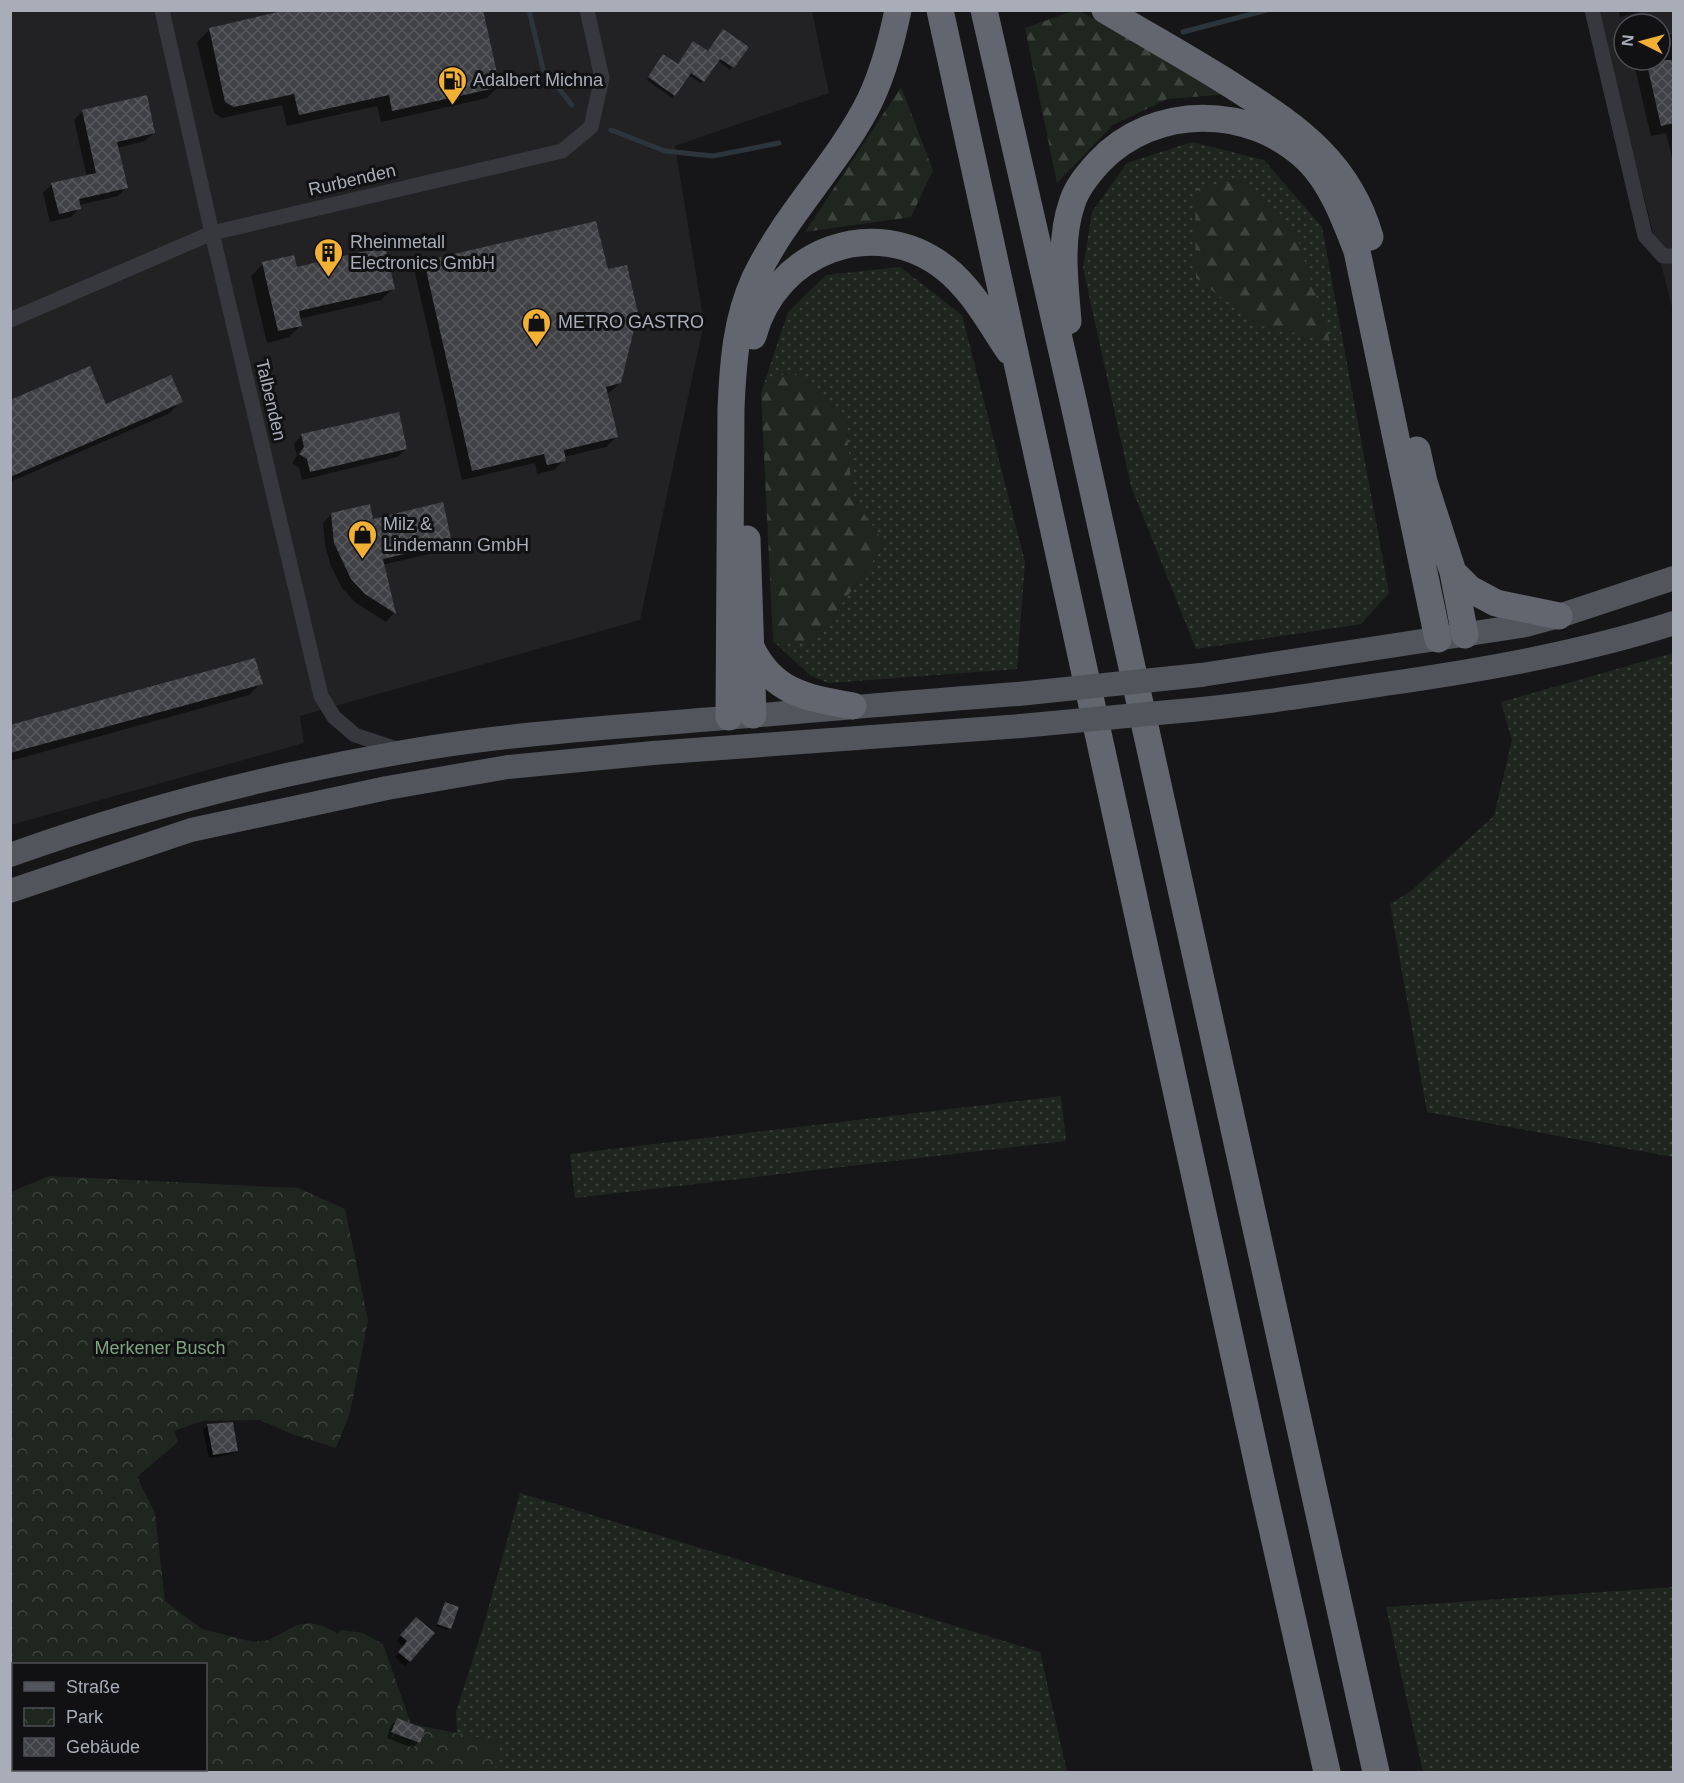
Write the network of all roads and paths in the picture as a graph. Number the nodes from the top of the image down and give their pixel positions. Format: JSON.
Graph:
{"nodes":[{"id":1,"x":162,"y":10,"type":"edge"},
{"id":2,"x":587,"y":10,"type":"edge"},
{"id":3,"x":898,"y":10,"type":"edge"},
{"id":4,"x":940,"y":10,"type":"edge"},
{"id":5,"x":984,"y":10,"type":"edge"},
{"id":6,"x":1105,"y":10,"type":"edge"},
{"id":7,"x":1592,"y":10,"type":"edge"},
{"id":8,"x":212,"y":233,"type":"junction"},
{"id":9,"x":1674,"y":256,"type":"edge"},
{"id":10,"x":10,"y":320,"type":"edge"},
{"id":11,"x":1017,"y":363,"type":"junction"},
{"id":12,"x":1072,"y":400,"type":"junction"},
{"id":13,"x":1453,"y":572,"type":"junction"},
{"id":14,"x":1674,"y":578,"type":"edge"},
{"id":15,"x":1559,"y":616,"type":"junction"},
{"id":16,"x":1674,"y":623,"type":"edge"},
{"id":17,"x":1465,"y":635,"type":"junction"},
{"id":18,"x":1438,"y":639,"type":"junction"},
{"id":19,"x":751,"y":647,"type":"junction"},
{"id":20,"x":1472,"y":671,"type":"junction"},
{"id":21,"x":1443,"y":676,"type":"junction"},
{"id":22,"x":853,"y":706,"type":"junction"},
{"id":23,"x":741,"y":716,"type":"junction"},
{"id":24,"x":747,"y":746,"type":"junction"},
{"id":25,"x":404,"y":752,"type":"junction"},
{"id":26,"x":10,"y":855,"type":"edge"},
{"id":27,"x":10,"y":891,"type":"edge"},
{"id":28,"x":1327,"y":1773,"type":"edge"},
{"id":29,"x":1376,"y":1773,"type":"edge"}],
"edges":[{"from":1,"to":8,"type":"street","name":"Talbenden"},
{"from":2,"to":8,"type":"street","name":"Rurbenden"},
{"from":3,"to":23,"type":"highway"},
{"from":4,"to":11,"type":"highway"},
{"from":5,"to":12,"type":"highway"},
{"from":6,"to":13,"type":"highway"},
{"from":7,"to":9,"type":"street"},
{"from":8,"to":10,"type":"street","name":"Rurbenden"},
{"from":8,"to":25,"type":"street","name":"Talbenden"},
{"from":11,"to":19,"type":"highway"},
{"from":11,"to":28,"type":"highway"},
{"from":12,"to":18,"type":"highway"},
{"from":12,"to":29,"type":"highway"},
{"from":13,"to":15,"type":"highway"},
{"from":13,"to":17,"type":"highway"},
{"from":14,"to":15,"type":"main road"},
{"from":15,"to":17,"type":"main road"},
{"from":16,"to":20,"type":"main road"},
{"from":17,"to":18,"type":"main road"},
{"from":17,"to":20,"type":"main road"},
{"from":18,"to":21,"type":"main road"},
{"from":18,"to":22,"type":"main road","bridge":true},
{"from":19,"to":22,"type":"highway"},
{"from":19,"to":23,"type":"highway"},
{"from":20,"to":21,"type":"main road"},
{"from":21,"to":24,"type":"main road","bridge":true},
{"from":22,"to":23,"type":"main road"},
{"from":23,"to":24,"type":"main road"},
{"from":23,"to":25,"type":"main road"},
{"from":24,"to":27,"type":"main road"},
{"from":25,"to":26,"type":"main road"}]}
